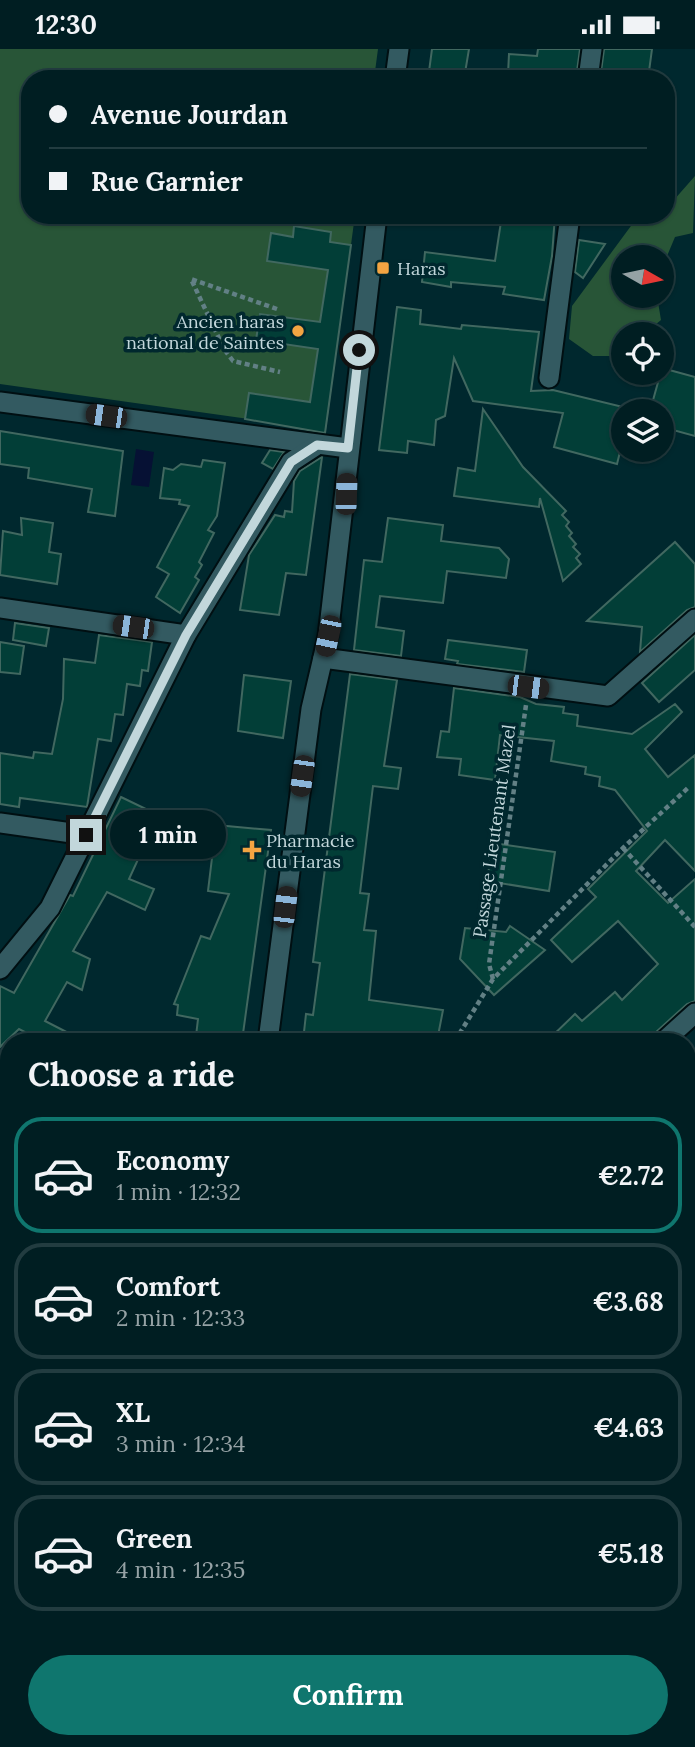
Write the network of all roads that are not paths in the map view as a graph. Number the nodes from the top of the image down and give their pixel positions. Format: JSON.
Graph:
{"nodes":[{"id":1,"x":399,"y":49,"type":"edge"},
{"id":2,"x":592,"y":49,"type":"edge"},
{"id":3,"x":396,"y":70,"type":"edge"},
{"id":4,"x":589,"y":70,"type":"edge"},
{"id":5,"x":376,"y":224,"type":"edge"},
{"id":6,"x":569,"y":224,"type":"edge"},
{"id":7,"x":549,"y":378,"type":"dead end"},
{"id":8,"x":0,"y":402,"type":"edge"},
{"id":9,"x":317,"y":445,"type":"junction"},
{"id":10,"x":348,"y":448,"type":"junction"},
{"id":11,"x":0,"y":608,"type":"edge"},
{"id":12,"x":695,"y":619,"type":"edge"},
{"id":13,"x":186,"y":635,"type":"junction"},
{"id":14,"x":323,"y":658,"type":"junction"},
{"id":15,"x":0,"y":823,"type":"edge"},
{"id":16,"x":86,"y":835,"type":"junction"},
{"id":17,"x":0,"y":968,"type":"edge"},
{"id":18,"x":695,"y":1013,"type":"edge"},
{"id":19,"x":269,"y":1033,"type":"edge"},
{"id":20,"x":673,"y":1033,"type":"edge"}],
"edges":[{"from":1,"to":3,"type":"street"},
{"from":2,"to":4,"type":"street"},
{"from":5,"to":10,"type":"street"},
{"from":6,"to":7,"type":"street"},
{"from":8,"to":9,"type":"street"},
{"from":9,"to":10,"type":"street"},
{"from":9,"to":13,"type":"street"},
{"from":10,"to":14,"type":"street"},
{"from":11,"to":13,"type":"street"},
{"from":12,"to":14,"type":"street"},
{"from":13,"to":16,"type":"street"},
{"from":14,"to":19,"type":"street"},
{"from":15,"to":16,"type":"street"},
{"from":16,"to":17,"type":"street"},
{"from":18,"to":20,"type":"street"}]}
